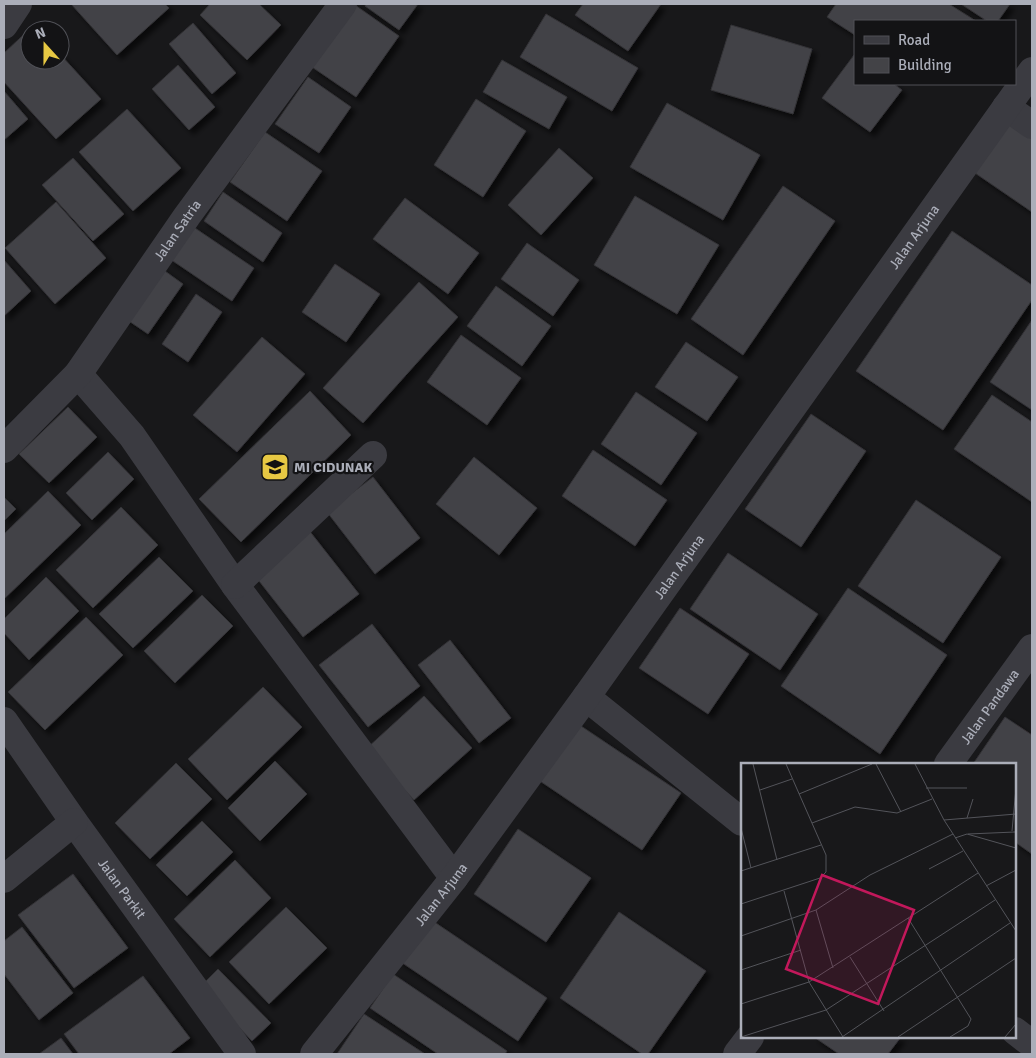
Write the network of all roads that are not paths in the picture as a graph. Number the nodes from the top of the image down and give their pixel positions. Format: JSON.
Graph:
{"nodes":[{"id":1,"x":18,"y":4,"type":"edge"},
{"id":2,"x":343,"y":4,"type":"edge"},
{"id":3,"x":4,"y":25,"type":"edge"},
{"id":4,"x":1032,"y":71,"type":"edge"},
{"id":5,"x":1006,"y":107,"type":"junction"},
{"id":6,"x":1032,"y":125,"type":"edge"},
{"id":7,"x":78,"y":374,"type":"junction"},
{"id":8,"x":4,"y":449,"type":"edge"},
{"id":9,"x":373,"y":455,"type":"dead end"},
{"id":10,"x":235,"y":585,"type":"junction"},
{"id":11,"x":1032,"y":648,"type":"edge"},
{"id":12,"x":586,"y":697,"type":"junction"},
{"id":13,"x":4,"y":721,"type":"edge"},
{"id":14,"x":949,"y":763,"type":"edge"},
{"id":15,"x":741,"y":821,"type":"edge"},
{"id":16,"x":74,"y":822,"type":"junction"},
{"id":17,"x":454,"y":878,"type":"junction"},
{"id":18,"x":4,"y":879,"type":"edge"},
{"id":19,"x":1016,"y":1032,"type":"edge"},
{"id":20,"x":749,"y":1038,"type":"edge"},
{"id":21,"x":1032,"y":1044,"type":"edge"},
{"id":22,"x":242,"y":1054,"type":"edge"},
{"id":23,"x":314,"y":1054,"type":"edge"},
{"id":24,"x":737,"y":1054,"type":"edge"}],
"edges":[{"from":1,"to":3,"type":"street"},
{"from":2,"to":7,"type":"street","name":"Jalan Satria"},
{"from":4,"to":5,"type":"street","name":"Jalan Arjuna"},
{"from":5,"to":6,"type":"street"},
{"from":5,"to":12,"type":"street","name":"Jalan Arjuna"},
{"from":7,"to":8,"type":"street","name":"Jalan Satria"},
{"from":7,"to":10,"type":"street"},
{"from":9,"to":10,"type":"street"},
{"from":10,"to":17,"type":"street"},
{"from":11,"to":14,"type":"street","name":"Jalan Pandawa"},
{"from":12,"to":15,"type":"street"},
{"from":12,"to":17,"type":"street","name":"Jalan Arjuna"},
{"from":13,"to":16,"type":"street","name":"Jalan Parkit"},
{"from":16,"to":18,"type":"street"},
{"from":16,"to":22,"type":"street","name":"Jalan Parkit"},
{"from":17,"to":23,"type":"street","name":"Jalan Arjuna"},
{"from":19,"to":21,"type":"street"},
{"from":20,"to":24,"type":"street"}]}
